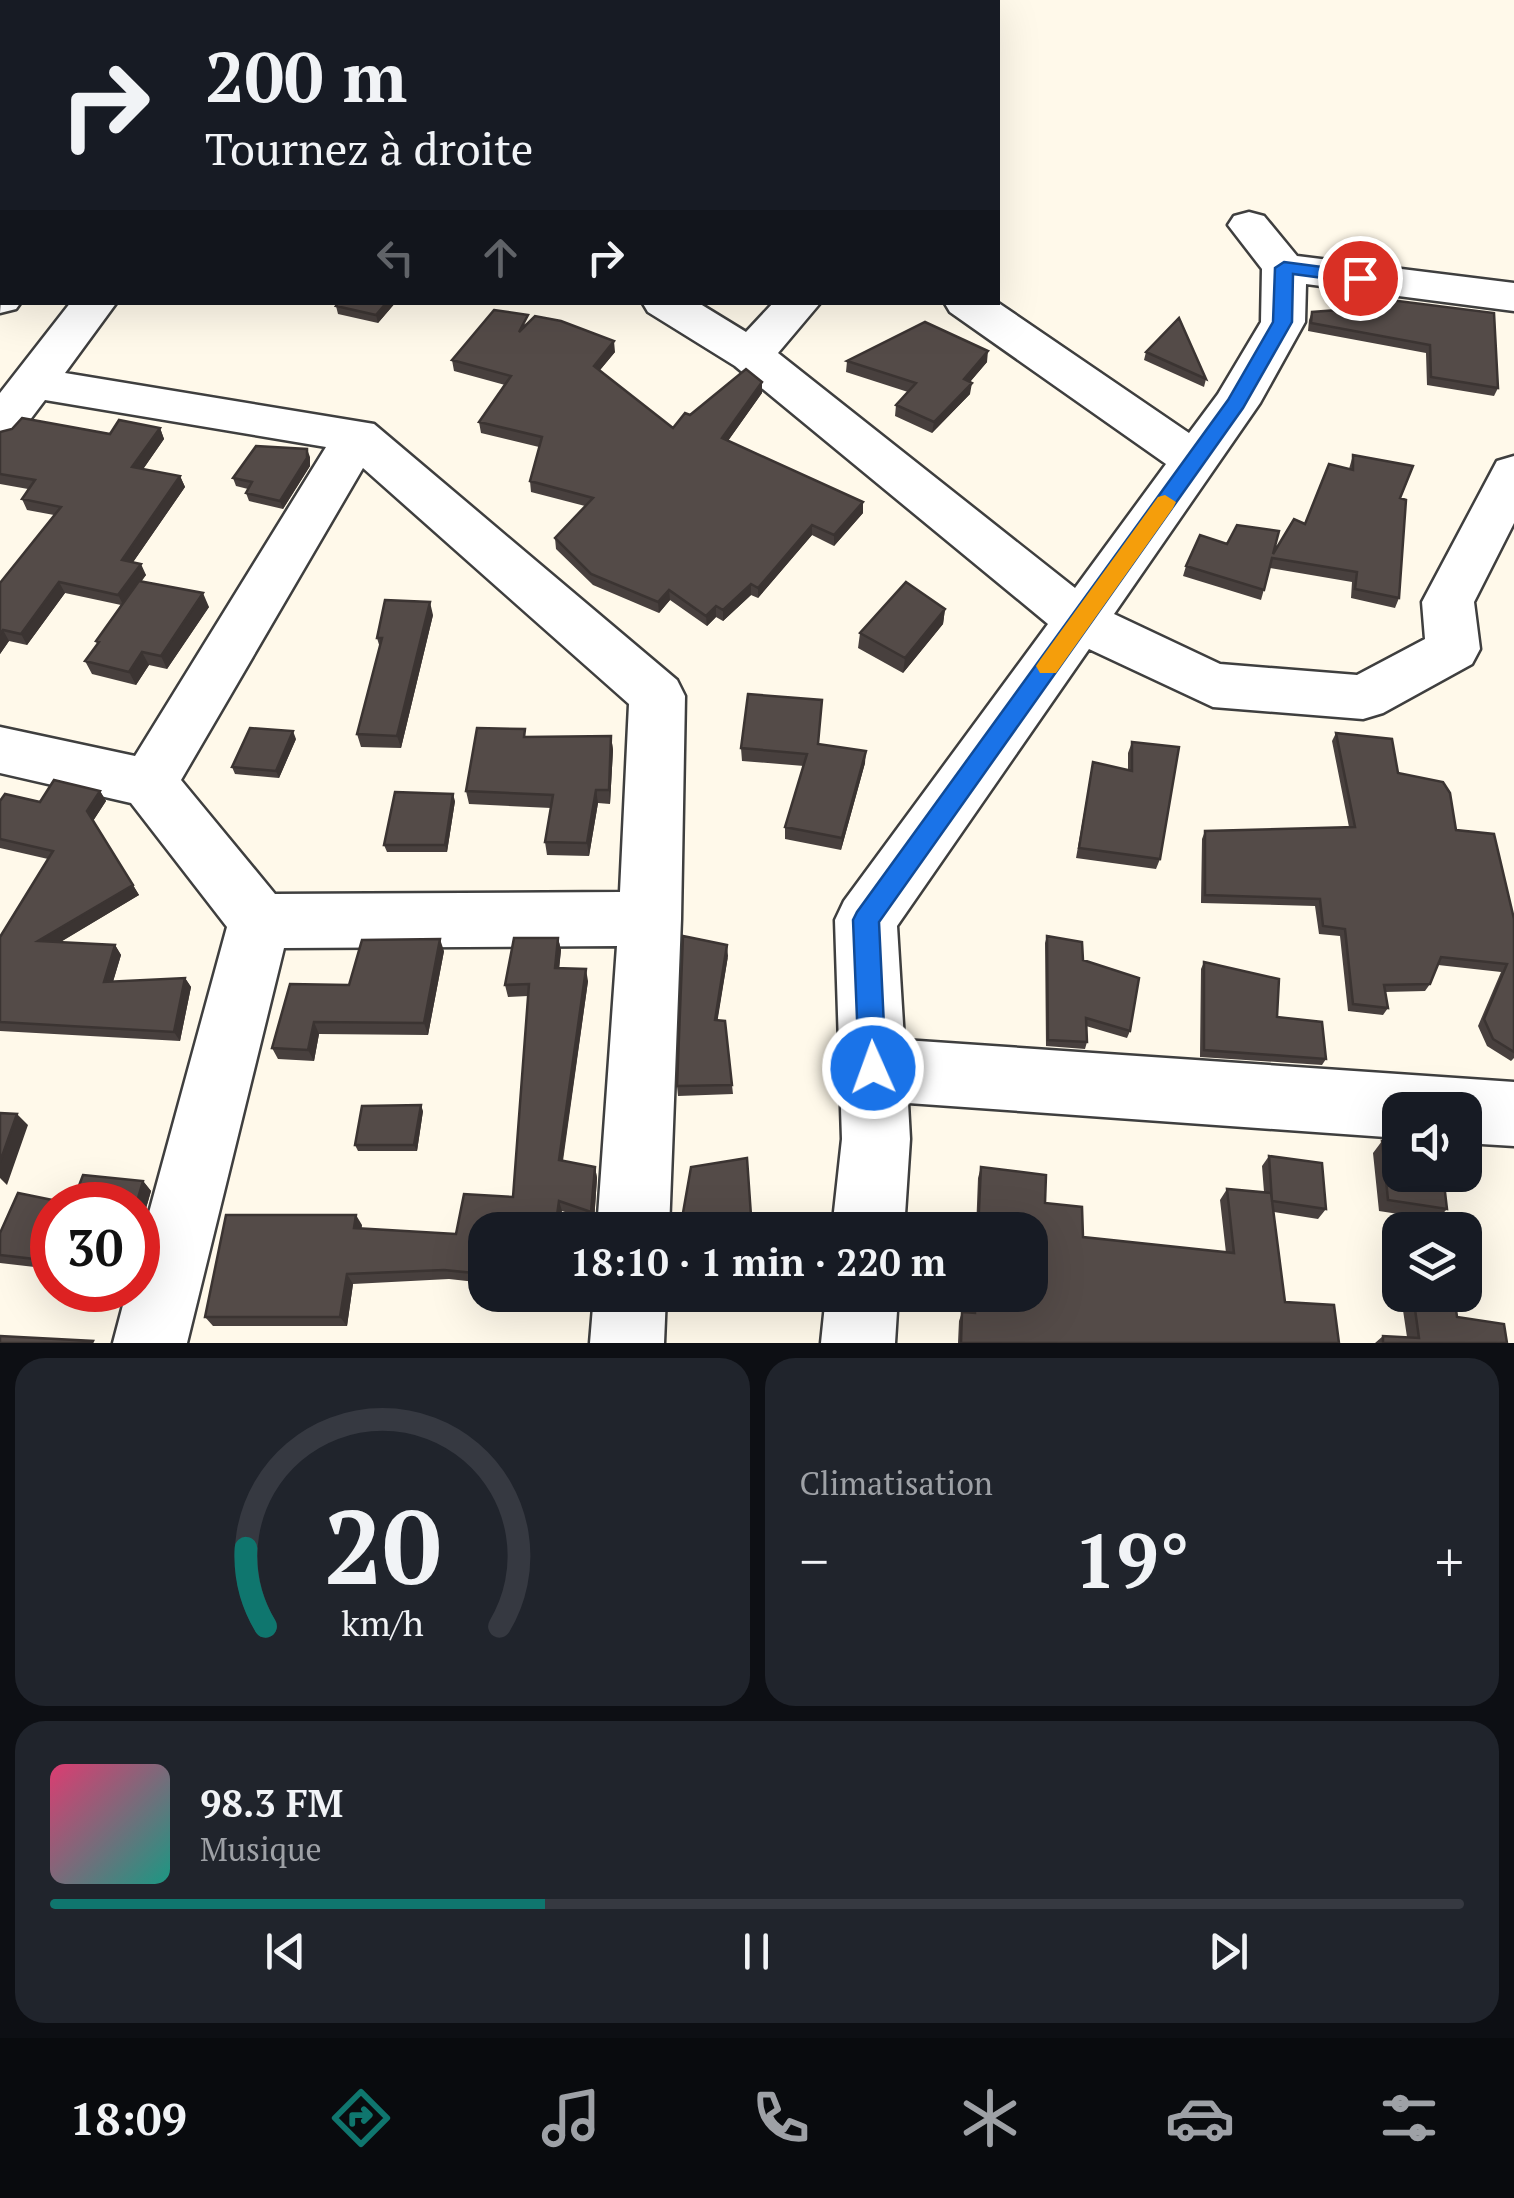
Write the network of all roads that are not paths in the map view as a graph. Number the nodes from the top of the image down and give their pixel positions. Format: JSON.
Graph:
{"nodes":[{"id":1,"x":1249,"y":224,"type":"dead end"},
{"id":2,"x":1284,"y":268,"type":"junction"},
{"id":3,"x":1514,"y":297,"type":"edge"},
{"id":4,"x":93,"y":305,"type":"edge"},
{"id":5,"x":669,"y":305,"type":"edge"},
{"id":6,"x":796,"y":305,"type":"edge"},
{"id":7,"x":970,"y":305,"type":"edge"},
{"id":8,"x":750,"y":355,"type":"junction"},
{"id":9,"x":33,"y":383,"type":"junction"},
{"id":10,"x":0,"y":426,"type":"edge"},
{"id":11,"x":357,"y":436,"type":"junction"},
{"id":12,"x":1195,"y":461,"type":"junction"},
{"id":13,"x":1514,"y":473,"type":"edge"},
{"id":14,"x":1495,"y":555,"type":"edge"},
{"id":15,"x":1080,"y":621,"type":"junction"},
{"id":16,"x":0,"y":750,"type":"edge"},
{"id":17,"x":149,"y":783,"type":"junction"},
{"id":18,"x":650,"y":919,"type":"junction"},
{"id":19,"x":260,"y":921,"type":"junction"},
{"id":20,"x":873,"y":1068,"type":"junction"},
{"id":21,"x":1382,"y":1105,"type":"edge"},
{"id":22,"x":1482,"y":1112,"type":"edge"},
{"id":23,"x":1514,"y":1114,"type":"edge"},
{"id":24,"x":635,"y":1212,"type":"edge"},
{"id":25,"x":870,"y":1212,"type":"edge"},
{"id":26,"x":629,"y":1312,"type":"edge"},
{"id":27,"x":861,"y":1312,"type":"edge"},
{"id":28,"x":150,"y":1343,"type":"edge"},
{"id":29,"x":627,"y":1343,"type":"edge"},
{"id":30,"x":858,"y":1343,"type":"edge"}],
"edges":[{"from":1,"to":2,"type":"street"},
{"from":2,"to":3,"type":"street"},
{"from":2,"to":12,"type":"street"},
{"from":4,"to":9,"type":"street"},
{"from":5,"to":8,"type":"street"},
{"from":6,"to":8,"type":"street"},
{"from":7,"to":12,"type":"street"},
{"from":8,"to":15,"type":"street"},
{"from":9,"to":10,"type":"street"},
{"from":9,"to":11,"type":"street"},
{"from":11,"to":17,"type":"street"},
{"from":11,"to":18,"type":"street"},
{"from":12,"to":15,"type":"street"},
{"from":13,"to":14,"type":"street"},
{"from":14,"to":15,"type":"street"},
{"from":15,"to":20,"type":"street"},
{"from":16,"to":17,"type":"street"},
{"from":17,"to":19,"type":"street"},
{"from":18,"to":19,"type":"street"},
{"from":18,"to":24,"type":"street"},
{"from":19,"to":28,"type":"street"},
{"from":20,"to":21,"type":"street"},
{"from":20,"to":25,"type":"street"},
{"from":22,"to":23,"type":"street"},
{"from":26,"to":29,"type":"street"},
{"from":27,"to":30,"type":"street"}]}
